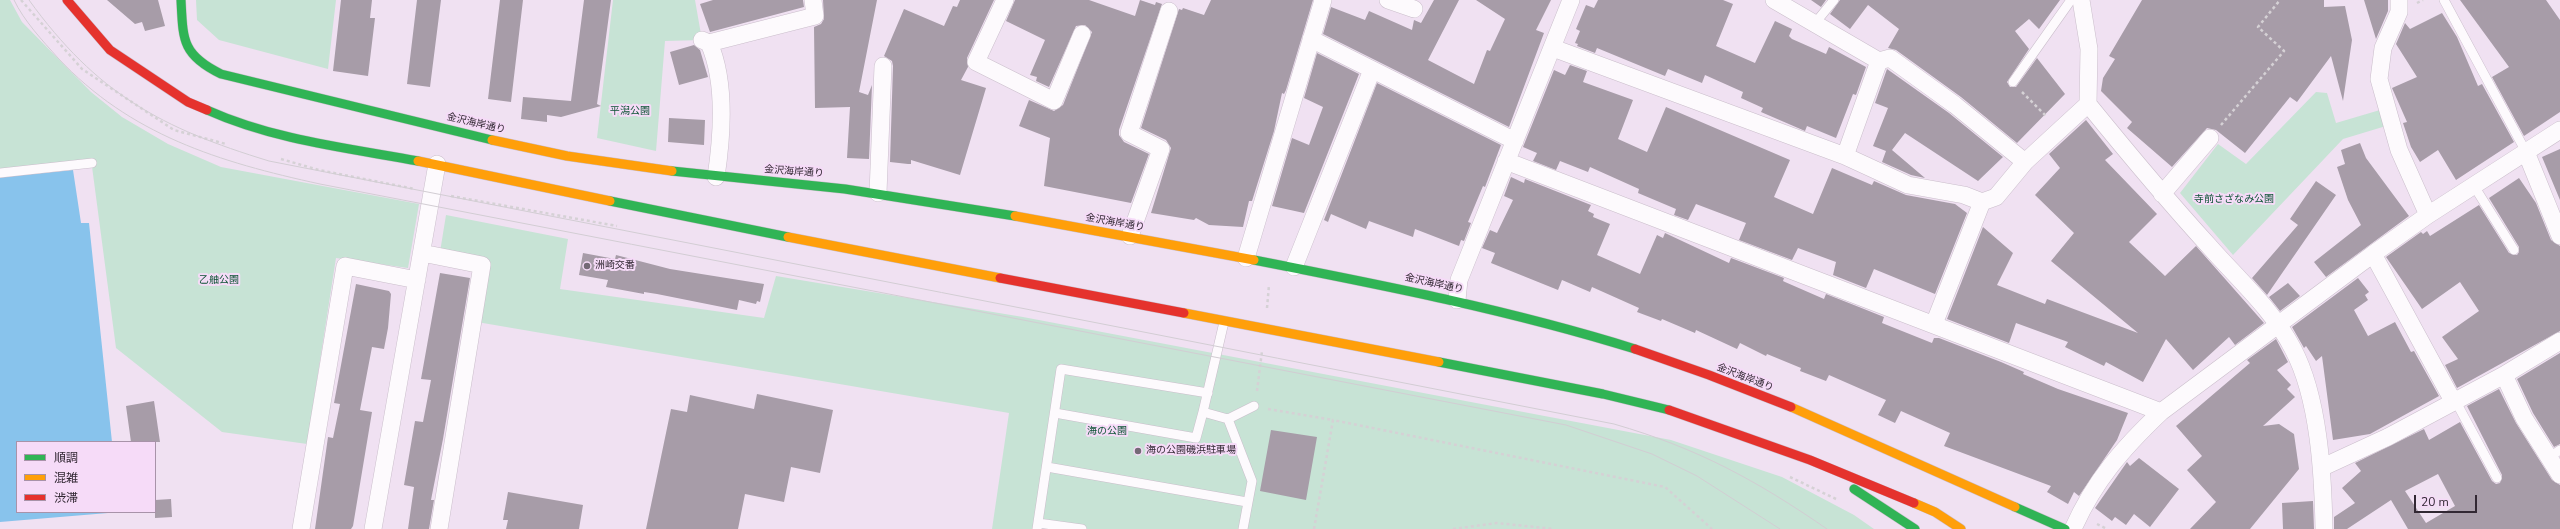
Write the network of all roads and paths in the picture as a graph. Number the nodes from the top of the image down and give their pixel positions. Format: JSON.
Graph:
{"nodes":[{"id":1,"x":67,"y":0,"type":"edge"},
{"id":2,"x":181,"y":0,"type":"edge"},
{"id":3,"x":813,"y":0,"type":"edge"},
{"id":4,"x":1323,"y":0,"type":"edge"},
{"id":5,"x":1388,"y":0,"type":"edge"},
{"id":6,"x":1571,"y":0,"type":"edge"},
{"id":7,"x":1774,"y":0,"type":"edge"},
{"id":8,"x":1834,"y":0,"type":"edge"},
{"id":9,"x":2078,"y":0,"type":"edge"},
{"id":10,"x":2280,"y":0,"type":"edge"},
{"id":11,"x":2399,"y":0,"type":"edge"},
{"id":12,"x":2444,"y":0,"type":"edge"},
{"id":13,"x":1004,"y":1,"type":"edge"},
{"id":14,"x":1414,"y":9,"type":"dead end"},
{"id":15,"x":1169,"y":11,"type":"dead end"},
{"id":16,"x":1816,"y":22,"type":"junction"},
{"id":17,"x":1082,"y":34,"type":"dead end"},
{"id":18,"x":1311,"y":39,"type":"junction"},
{"id":19,"x":1553,"y":48,"type":"junction"},
{"id":20,"x":1879,"y":61,"type":"junction"},
{"id":21,"x":883,"y":66,"type":"dead end"},
{"id":22,"x":1372,"y":70,"type":"junction"},
{"id":23,"x":2014,"y":82,"type":"joint"},
{"id":24,"x":2088,"y":104,"type":"junction"},
{"id":25,"x":2060,"y":130,"type":"junction"},
{"id":26,"x":2560,"y":130,"type":"edge"},
{"id":27,"x":2210,"y":138,"type":"joint"},
{"id":28,"x":1515,"y":141,"type":"junction"},
{"id":29,"x":2526,"y":152,"type":"junction"},
{"id":30,"x":1845,"y":156,"type":"junction"},
{"id":31,"x":1506,"y":161,"type":"junction"},
{"id":32,"x":2025,"y":162,"type":"junction"},
{"id":33,"x":92,"y":163,"type":"dead end"},
{"id":34,"x":437,"y":164,"type":"junction"},
{"id":35,"x":0,"y":173,"type":"edge"},
{"id":36,"x":716,"y":177,"type":"junction"},
{"id":37,"x":2474,"y":186,"type":"junction"},
{"id":38,"x":878,"y":193,"type":"junction"},
{"id":39,"x":2162,"y":194,"type":"junction"},
{"id":40,"x":1982,"y":202,"type":"junction"},
{"id":41,"x":2428,"y":215,"type":"junction"},
{"id":42,"x":1130,"y":236,"type":"junction"},
{"id":43,"x":2560,"y":236,"type":"edge"},
{"id":44,"x":2514,"y":250,"type":"dead end"},
{"id":45,"x":422,"y":253,"type":"junction"},
{"id":46,"x":2373,"y":254,"type":"junction"},
{"id":47,"x":1246,"y":258,"type":"junction"},
{"id":48,"x":1294,"y":267,"type":"junction"},
{"id":49,"x":417,"y":280,"type":"junction"},
{"id":50,"x":1457,"y":300,"type":"junction"},
{"id":51,"x":1224,"y":322,"type":"junction"},
{"id":52,"x":1934,"y":324,"type":"junction"},
{"id":53,"x":2278,"y":324,"type":"junction"},
{"id":54,"x":2560,"y":341,"type":"edge"},
{"id":55,"x":2504,"y":375,"type":"junction"},
{"id":56,"x":1208,"y":393,"type":"junction"},
{"id":57,"x":2454,"y":401,"type":"junction"},
{"id":58,"x":1254,"y":406,"type":"joint"},
{"id":59,"x":1203,"y":412,"type":"junction"},
{"id":60,"x":2161,"y":412,"type":"junction"},
{"id":61,"x":1055,"y":413,"type":"junction"},
{"id":62,"x":1228,"y":419,"type":"junction"},
{"id":63,"x":1333,"y":420,"type":"junction"},
{"id":64,"x":2554,"y":454,"type":"edge"},
{"id":65,"x":1810,"y":460,"type":"junction"},
{"id":66,"x":1047,"y":467,"type":"junction"},
{"id":67,"x":2323,"y":468,"type":"junction"},
{"id":68,"x":2560,"y":475,"type":"edge"},
{"id":69,"x":2497,"y":478,"type":"dead end"},
{"id":70,"x":1247,"y":502,"type":"junction"},
{"id":71,"x":1038,"y":526,"type":"edge"},
{"id":72,"x":301,"y":529,"type":"edge"},
{"id":73,"x":373,"y":529,"type":"edge"},
{"id":74,"x":440,"y":529,"type":"edge"},
{"id":75,"x":1082,"y":529,"type":"edge"},
{"id":76,"x":1243,"y":529,"type":"edge"},
{"id":77,"x":1314,"y":529,"type":"edge"},
{"id":78,"x":1453,"y":529,"type":"edge"},
{"id":79,"x":1554,"y":529,"type":"edge"},
{"id":80,"x":1712,"y":529,"type":"edge"},
{"id":81,"x":1915,"y":529,"type":"edge"},
{"id":82,"x":1961,"y":529,"type":"edge"},
{"id":83,"x":2065,"y":529,"type":"edge"},
{"id":84,"x":2073,"y":529,"type":"edge"},
{"id":85,"x":2324,"y":529,"type":"edge"}],
"edges":[{"from":1,"to":34,"type":"street"},
{"from":2,"to":36,"type":"street","name":"金沢海岸通り"},
{"from":3,"to":36,"type":"street"},
{"from":4,"to":18,"type":"street"},
{"from":5,"to":14,"type":"street"},
{"from":6,"to":19,"type":"street"},
{"from":7,"to":16,"type":"street"},
{"from":8,"to":16,"type":"lane"},
{"from":9,"to":23,"type":"lane"},
{"from":9,"to":24,"type":"street"},
{"from":10,"to":27,"type":"path"},
{"from":11,"to":41,"type":"street"},
{"from":12,"to":29,"type":"lane"},
{"from":13,"to":17,"type":"street"},
{"from":15,"to":42,"type":"street"},
{"from":16,"to":20,"type":"street"},
{"from":18,"to":22,"type":"street"},
{"from":18,"to":47,"type":"street"},
{"from":19,"to":28,"type":"street"},
{"from":19,"to":30,"type":"street"},
{"from":20,"to":30,"type":"street"},
{"from":20,"to":32,"type":"street"},
{"from":21,"to":38,"type":"street"},
{"from":22,"to":28,"type":"street"},
{"from":22,"to":48,"type":"street"},
{"from":23,"to":25,"type":"path"},
{"from":24,"to":25,"type":"street"},
{"from":24,"to":39,"type":"street"},
{"from":25,"to":32,"type":"street"},
{"from":26,"to":29,"type":"street"},
{"from":27,"to":39,"type":"street"},
{"from":28,"to":31,"type":"street"},
{"from":29,"to":37,"type":"street"},
{"from":29,"to":43,"type":"street"},
{"from":30,"to":40,"type":"street"},
{"from":31,"to":50,"type":"street"},
{"from":31,"to":52,"type":"street"},
{"from":32,"to":40,"type":"street"},
{"from":33,"to":35,"type":"lane"},
{"from":34,"to":45,"type":"street"},
{"from":34,"to":51,"type":"street"},
{"from":36,"to":38,"type":"street","name":"金沢海岸通り"},
{"from":37,"to":41,"type":"street"},
{"from":37,"to":44,"type":"lane"},
{"from":38,"to":42,"type":"street","name":"金沢海岸通り"},
{"from":39,"to":53,"type":"street"},
{"from":40,"to":52,"type":"street"},
{"from":41,"to":46,"type":"street"},
{"from":42,"to":47,"type":"street","name":"金沢海岸通り"},
{"from":45,"to":49,"type":"street"},
{"from":45,"to":74,"type":"street"},
{"from":46,"to":53,"type":"street"},
{"from":46,"to":57,"type":"street"},
{"from":47,"to":48,"type":"street","name":"金沢海岸通り"},
{"from":48,"to":50,"type":"street","name":"金沢海岸通り"},
{"from":49,"to":72,"type":"street"},
{"from":49,"to":73,"type":"street"},
{"from":50,"to":83,"type":"street","name":"金沢海岸通り"},
{"from":51,"to":56,"type":"lane"},
{"from":51,"to":65,"type":"street"},
{"from":52,"to":60,"type":"street"},
{"from":53,"to":60,"type":"street"},
{"from":53,"to":67,"type":"street"},
{"from":54,"to":55,"type":"street"},
{"from":55,"to":57,"type":"street"},
{"from":55,"to":64,"type":"street"},
{"from":56,"to":59,"type":"lane"},
{"from":56,"to":61,"type":"lane"},
{"from":57,"to":67,"type":"street"},
{"from":57,"to":69,"type":"lane"},
{"from":58,"to":62,"type":"lane"},
{"from":58,"to":63,"type":"path"},
{"from":59,"to":61,"type":"lane"},
{"from":59,"to":62,"type":"lane"},
{"from":60,"to":84,"type":"street"},
{"from":61,"to":66,"type":"lane"},
{"from":62,"to":70,"type":"lane"},
{"from":63,"to":77,"type":"path"},
{"from":63,"to":80,"type":"path"},
{"from":64,"to":68,"type":"street"},
{"from":65,"to":81,"type":"street"},
{"from":65,"to":82,"type":"street"},
{"from":66,"to":70,"type":"lane"},
{"from":66,"to":71,"type":"lane"},
{"from":67,"to":85,"type":"street"},
{"from":70,"to":76,"type":"lane"},
{"from":71,"to":75,"type":"lane"},
{"from":78,"to":79,"type":"path"}]}
